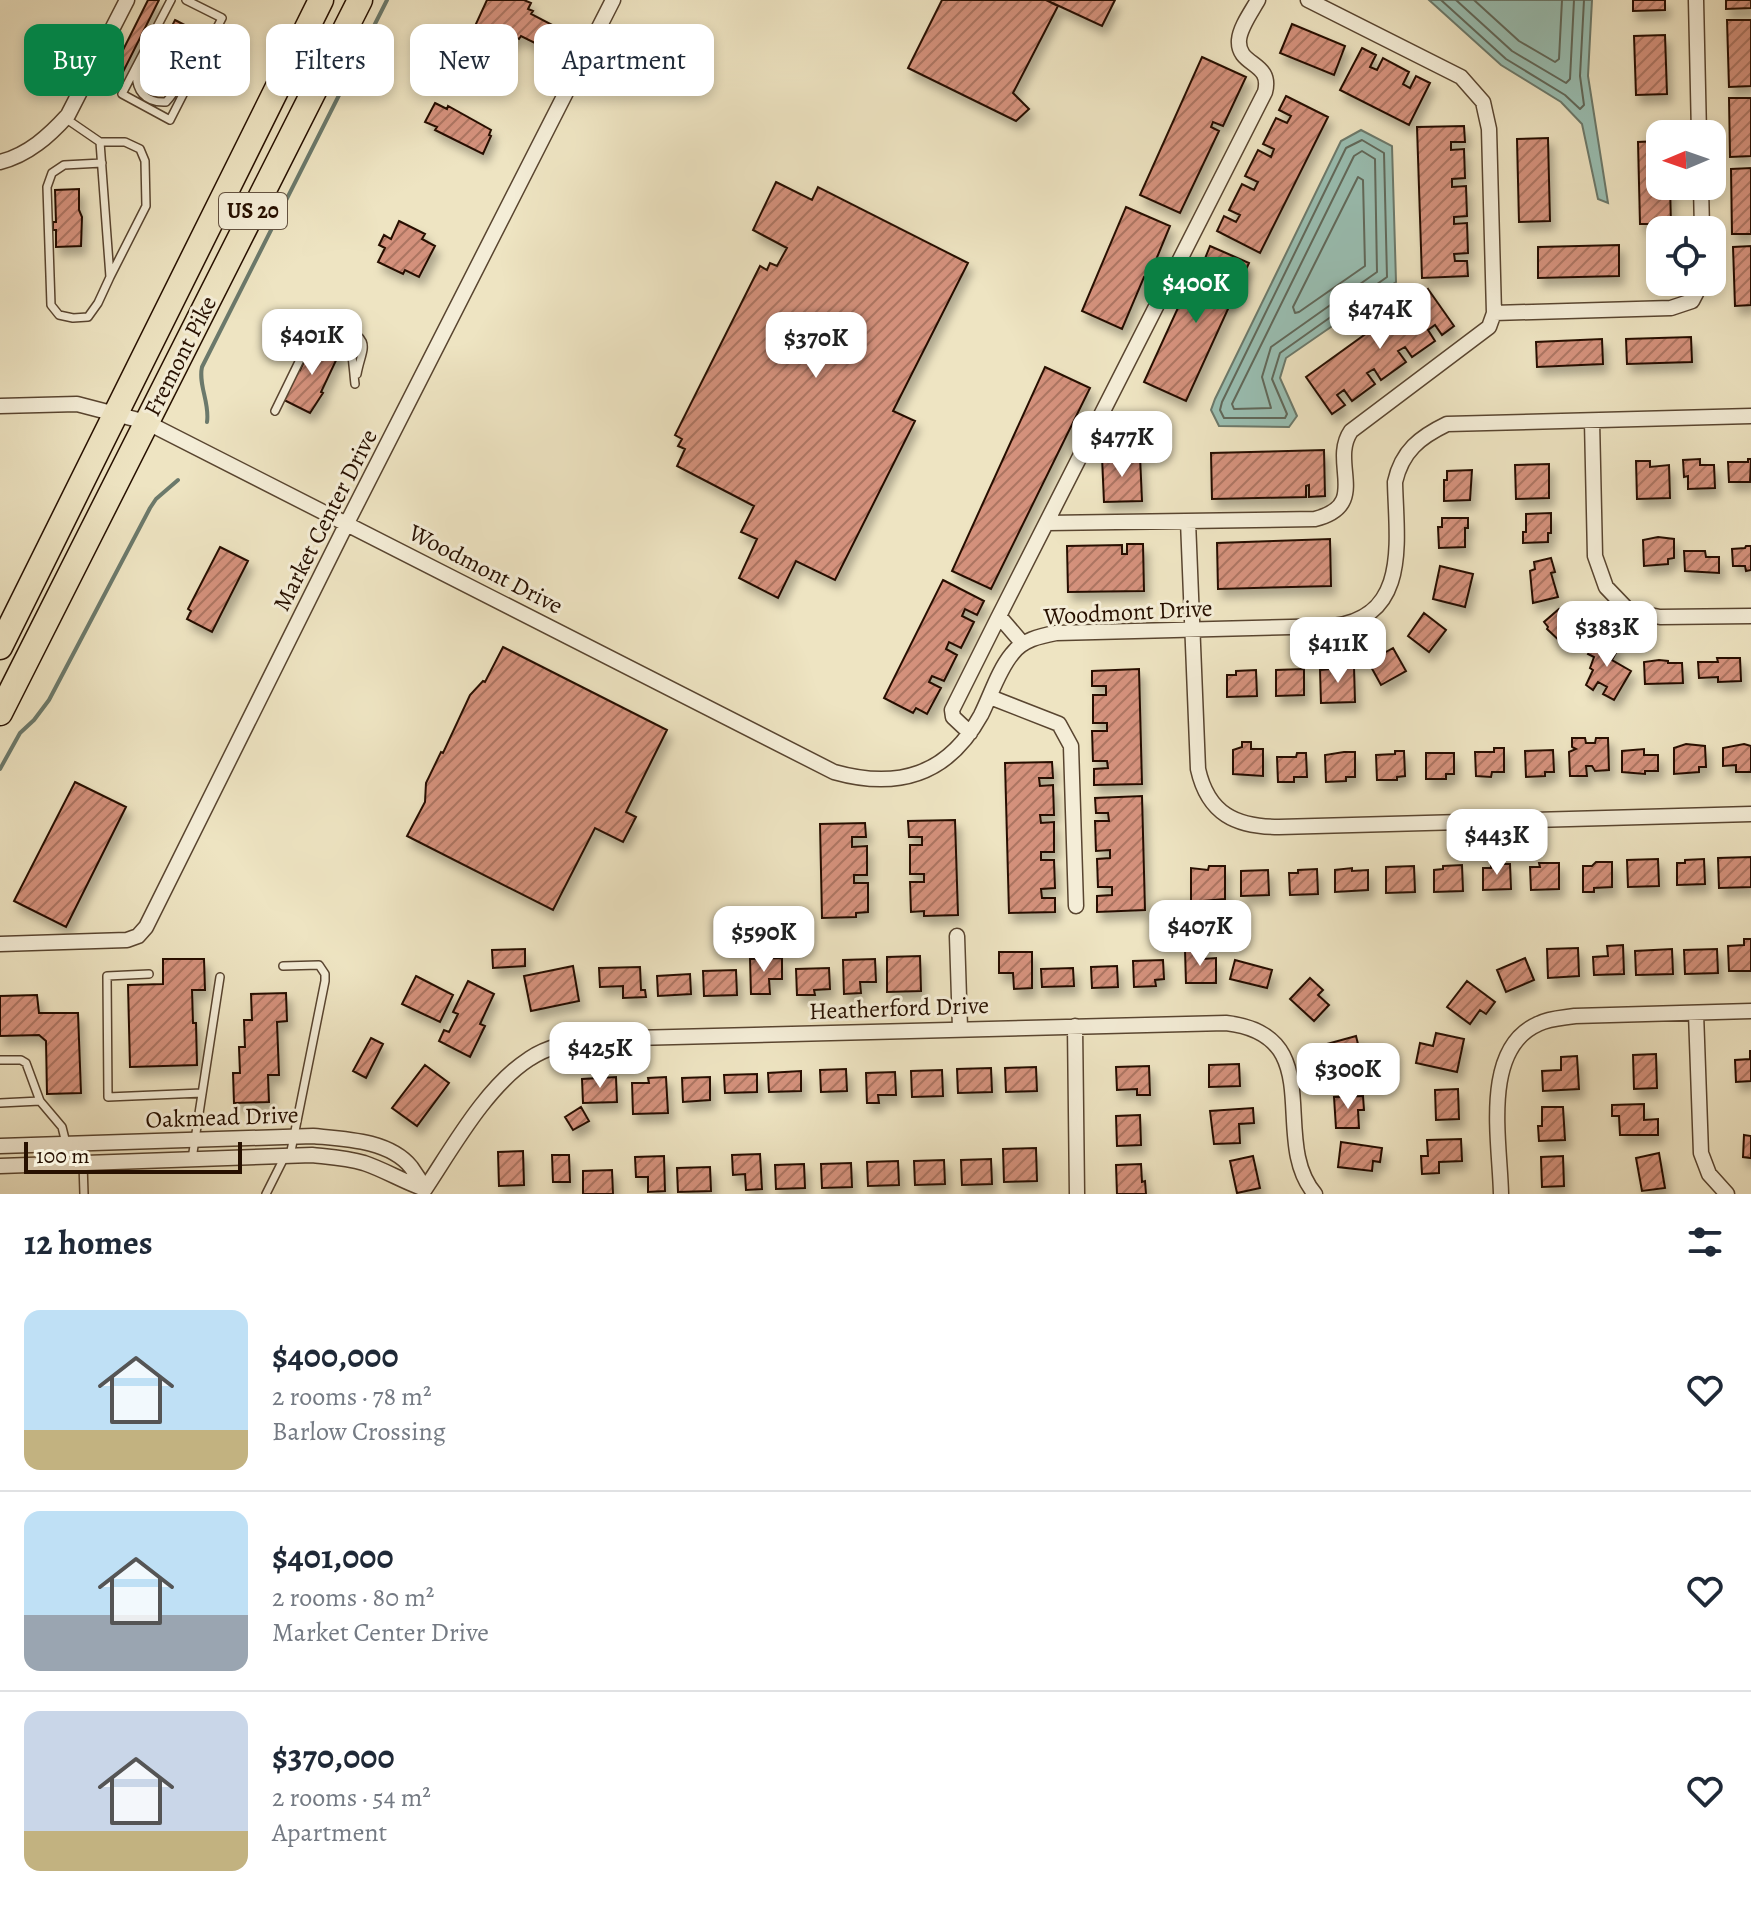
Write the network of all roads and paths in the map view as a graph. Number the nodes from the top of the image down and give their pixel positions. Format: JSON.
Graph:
{"nodes":[{"id":1,"x":127,"y":0,"type":"edge"},
{"id":2,"x":171,"y":0,"type":"edge"},
{"id":3,"x":186,"y":0,"type":"edge"},
{"id":4,"x":321,"y":0,"type":"edge"},
{"id":5,"x":360,"y":0,"type":"edge"},
{"id":6,"x":613,"y":0,"type":"edge"},
{"id":7,"x":1258,"y":0,"type":"edge"},
{"id":8,"x":1308,"y":0,"type":"edge"},
{"id":9,"x":1696,"y":0,"type":"edge"},
{"id":10,"x":158,"y":24,"type":"edge"},
{"id":11,"x":219,"y":24,"type":"edge"},
{"id":12,"x":140,"y":59,"type":"joint"},
{"id":13,"x":140,"y":93,"type":"edge"},
{"id":14,"x":146,"y":96,"type":"edge"},
{"id":15,"x":172,"y":96,"type":"edge"},
{"id":16,"x":182,"y":96,"type":"edge"},
{"id":17,"x":65,"y":118,"type":"junction"},
{"id":18,"x":1699,"y":120,"type":"edge"},
{"id":19,"x":100,"y":142,"type":"junction"},
{"id":20,"x":0,"y":162,"type":"edge"},
{"id":21,"x":102,"y":163,"type":"junction"},
{"id":22,"x":110,"y":277,"type":"junction"},
{"id":23,"x":1695,"y":296,"type":"edge"},
{"id":24,"x":1494,"y":313,"type":"junction"},
{"id":25,"x":339,"y":324,"type":"junction"},
{"id":26,"x":0,"y":406,"type":"edge"},
{"id":27,"x":275,"y":411,"type":"dead end"},
{"id":28,"x":1751,"y":416,"type":"edge"},
{"id":29,"x":132,"y":417,"type":"junction"},
{"id":30,"x":1592,"y":421,"type":"junction"},
{"id":31,"x":1188,"y":521,"type":"junction"},
{"id":32,"x":347,"y":523,"type":"junction"},
{"id":33,"x":1047,"y":523,"type":"junction"},
{"id":34,"x":999,"y":616,"type":"junction"},
{"id":35,"x":1751,"y":616,"type":"edge"},
{"id":36,"x":1192,"y":630,"type":"junction"},
{"id":37,"x":1023,"y":644,"type":"junction"},
{"id":38,"x":0,"y":647,"type":"edge"},
{"id":39,"x":990,"y":697,"type":"junction"},
{"id":40,"x":0,"y":713,"type":"edge"},
{"id":41,"x":970,"y":733,"type":"junction"},
{"id":42,"x":1751,"y":814,"type":"edge"},
{"id":43,"x":1076,"y":906,"type":"dead end"},
{"id":44,"x":957,"y":936,"type":"dead end"},
{"id":45,"x":0,"y":944,"type":"edge"},
{"id":46,"x":283,"y":966,"type":"dead end"},
{"id":47,"x":149,"y":974,"type":"dead end"},
{"id":48,"x":220,"y":977,"type":"dead end"},
{"id":49,"x":1751,"y":1011,"type":"edge"},
{"id":50,"x":1696,"y":1013,"type":"junction"},
{"id":51,"x":1075,"y":1026,"type":"junction"},
{"id":52,"x":960,"y":1028,"type":"junction"},
{"id":53,"x":0,"y":1060,"type":"edge"},
{"id":54,"x":202,"y":1093,"type":"junction"},
{"id":55,"x":40,"y":1101,"type":"junction"},
{"id":56,"x":0,"y":1103,"type":"edge"},
{"id":57,"x":293,"y":1137,"type":"junction"},
{"id":58,"x":194,"y":1139,"type":"junction"},
{"id":59,"x":66,"y":1143,"type":"junction"},
{"id":60,"x":0,"y":1146,"type":"edge"},
{"id":61,"x":288,"y":1156,"type":"junction"},
{"id":62,"x":192,"y":1159,"type":"junction"},
{"id":63,"x":66,"y":1163,"type":"junction"},
{"id":64,"x":83,"y":1163,"type":"junction"},
{"id":65,"x":0,"y":1166,"type":"edge"},
{"id":66,"x":429,"y":1192,"type":"edge"},
{"id":67,"x":84,"y":1194,"type":"edge"},
{"id":68,"x":266,"y":1194,"type":"edge"},
{"id":69,"x":1077,"y":1194,"type":"edge"},
{"id":70,"x":1315,"y":1194,"type":"edge"},
{"id":71,"x":1501,"y":1194,"type":"edge"},
{"id":72,"x":1727,"y":1194,"type":"edge"}],
"edges":[{"from":1,"to":17,"type":"street"},
{"from":2,"to":10,"type":"lane"},
{"from":3,"to":11,"type":"lane"},
{"from":4,"to":29,"type":"highway","name":"Fremont Pike","number":"US 20"},
{"from":5,"to":29,"type":"highway","name":"Fremont Pike","number":"US 20"},
{"from":6,"to":32,"type":"street","name":"Market Center Drive"},
{"from":7,"to":33,"type":"street"},
{"from":8,"to":24,"type":"street"},
{"from":9,"to":18,"type":"street"},
{"from":12,"to":13,"type":"lane"},
{"from":12,"to":16,"type":"lane"},
{"from":14,"to":15,"type":"lane"},
{"from":17,"to":19,"type":"lane"},
{"from":17,"to":20,"type":"street"},
{"from":19,"to":21,"type":"lane"},
{"from":19,"to":22,"type":"lane"},
{"from":21,"to":22,"type":"lane"},
{"from":21,"to":22,"type":"lane"},
{"from":23,"to":24,"type":"street"},
{"from":24,"to":31,"type":"street"},
{"from":25,"to":25,"type":"lane"},
{"from":25,"to":27,"type":"lane"},
{"from":26,"to":29,"type":"street","name":"Woodmont Drive"},
{"from":28,"to":30,"type":"street","name":"Woodmont Drive"},
{"from":29,"to":32,"type":"street","name":"Woodmont Drive"},
{"from":29,"to":38,"type":"highway","name":"Fremont Pike","number":"US 20"},
{"from":29,"to":40,"type":"highway","name":"Fremont Pike","number":"US 20"},
{"from":30,"to":35,"type":"street"},
{"from":30,"to":36,"type":"street","name":"Woodmont Drive"},
{"from":31,"to":33,"type":"street"},
{"from":31,"to":36,"type":"street"},
{"from":32,"to":41,"type":"street","name":"Woodmont Drive"},
{"from":32,"to":45,"type":"street","name":"Market Center Drive"},
{"from":33,"to":34,"type":"street"},
{"from":34,"to":37,"type":"street"},
{"from":34,"to":41,"type":"street"},
{"from":36,"to":37,"type":"street","name":"Woodmont Drive"},
{"from":36,"to":42,"type":"street"},
{"from":37,"to":39,"type":"street","name":"Woodmont Drive"},
{"from":39,"to":41,"type":"street","name":"Woodmont Drive"},
{"from":39,"to":43,"type":"street"},
{"from":44,"to":52,"type":"street"},
{"from":46,"to":57,"type":"lane"},
{"from":47,"to":54,"type":"lane"},
{"from":48,"to":54,"type":"lane"},
{"from":49,"to":50,"type":"street"},
{"from":50,"to":71,"type":"street"},
{"from":50,"to":72,"type":"street"},
{"from":51,"to":52,"type":"street","name":"Heatherford Drive"},
{"from":51,"to":69,"type":"street"},
{"from":51,"to":70,"type":"street","name":"Heatherford Drive"},
{"from":52,"to":66,"type":"street","name":"Heatherford Drive"},
{"from":53,"to":55,"type":"lane"},
{"from":54,"to":58,"type":"lane"},
{"from":55,"to":56,"type":"lane"},
{"from":55,"to":59,"type":"lane"},
{"from":57,"to":58,"type":"street","name":"Oakmead Drive"},
{"from":57,"to":61,"type":"lane"},
{"from":57,"to":66,"type":"street","name":"Oakmead Drive"},
{"from":58,"to":59,"type":"street","name":"Oakmead Drive"},
{"from":58,"to":62,"type":"lane"},
{"from":59,"to":60,"type":"street","name":"Oakmead Drive"},
{"from":59,"to":63,"type":"lane"},
{"from":61,"to":62,"type":"street","name":"Oakmead Drive"},
{"from":61,"to":66,"type":"street","name":"Oakmead Drive"},
{"from":61,"to":68,"type":"lane"},
{"from":62,"to":64,"type":"street","name":"Oakmead Drive"},
{"from":63,"to":64,"type":"street","name":"Oakmead Drive"},
{"from":63,"to":65,"type":"street","name":"Oakmead Drive"},
{"from":64,"to":67,"type":"lane"}]}
